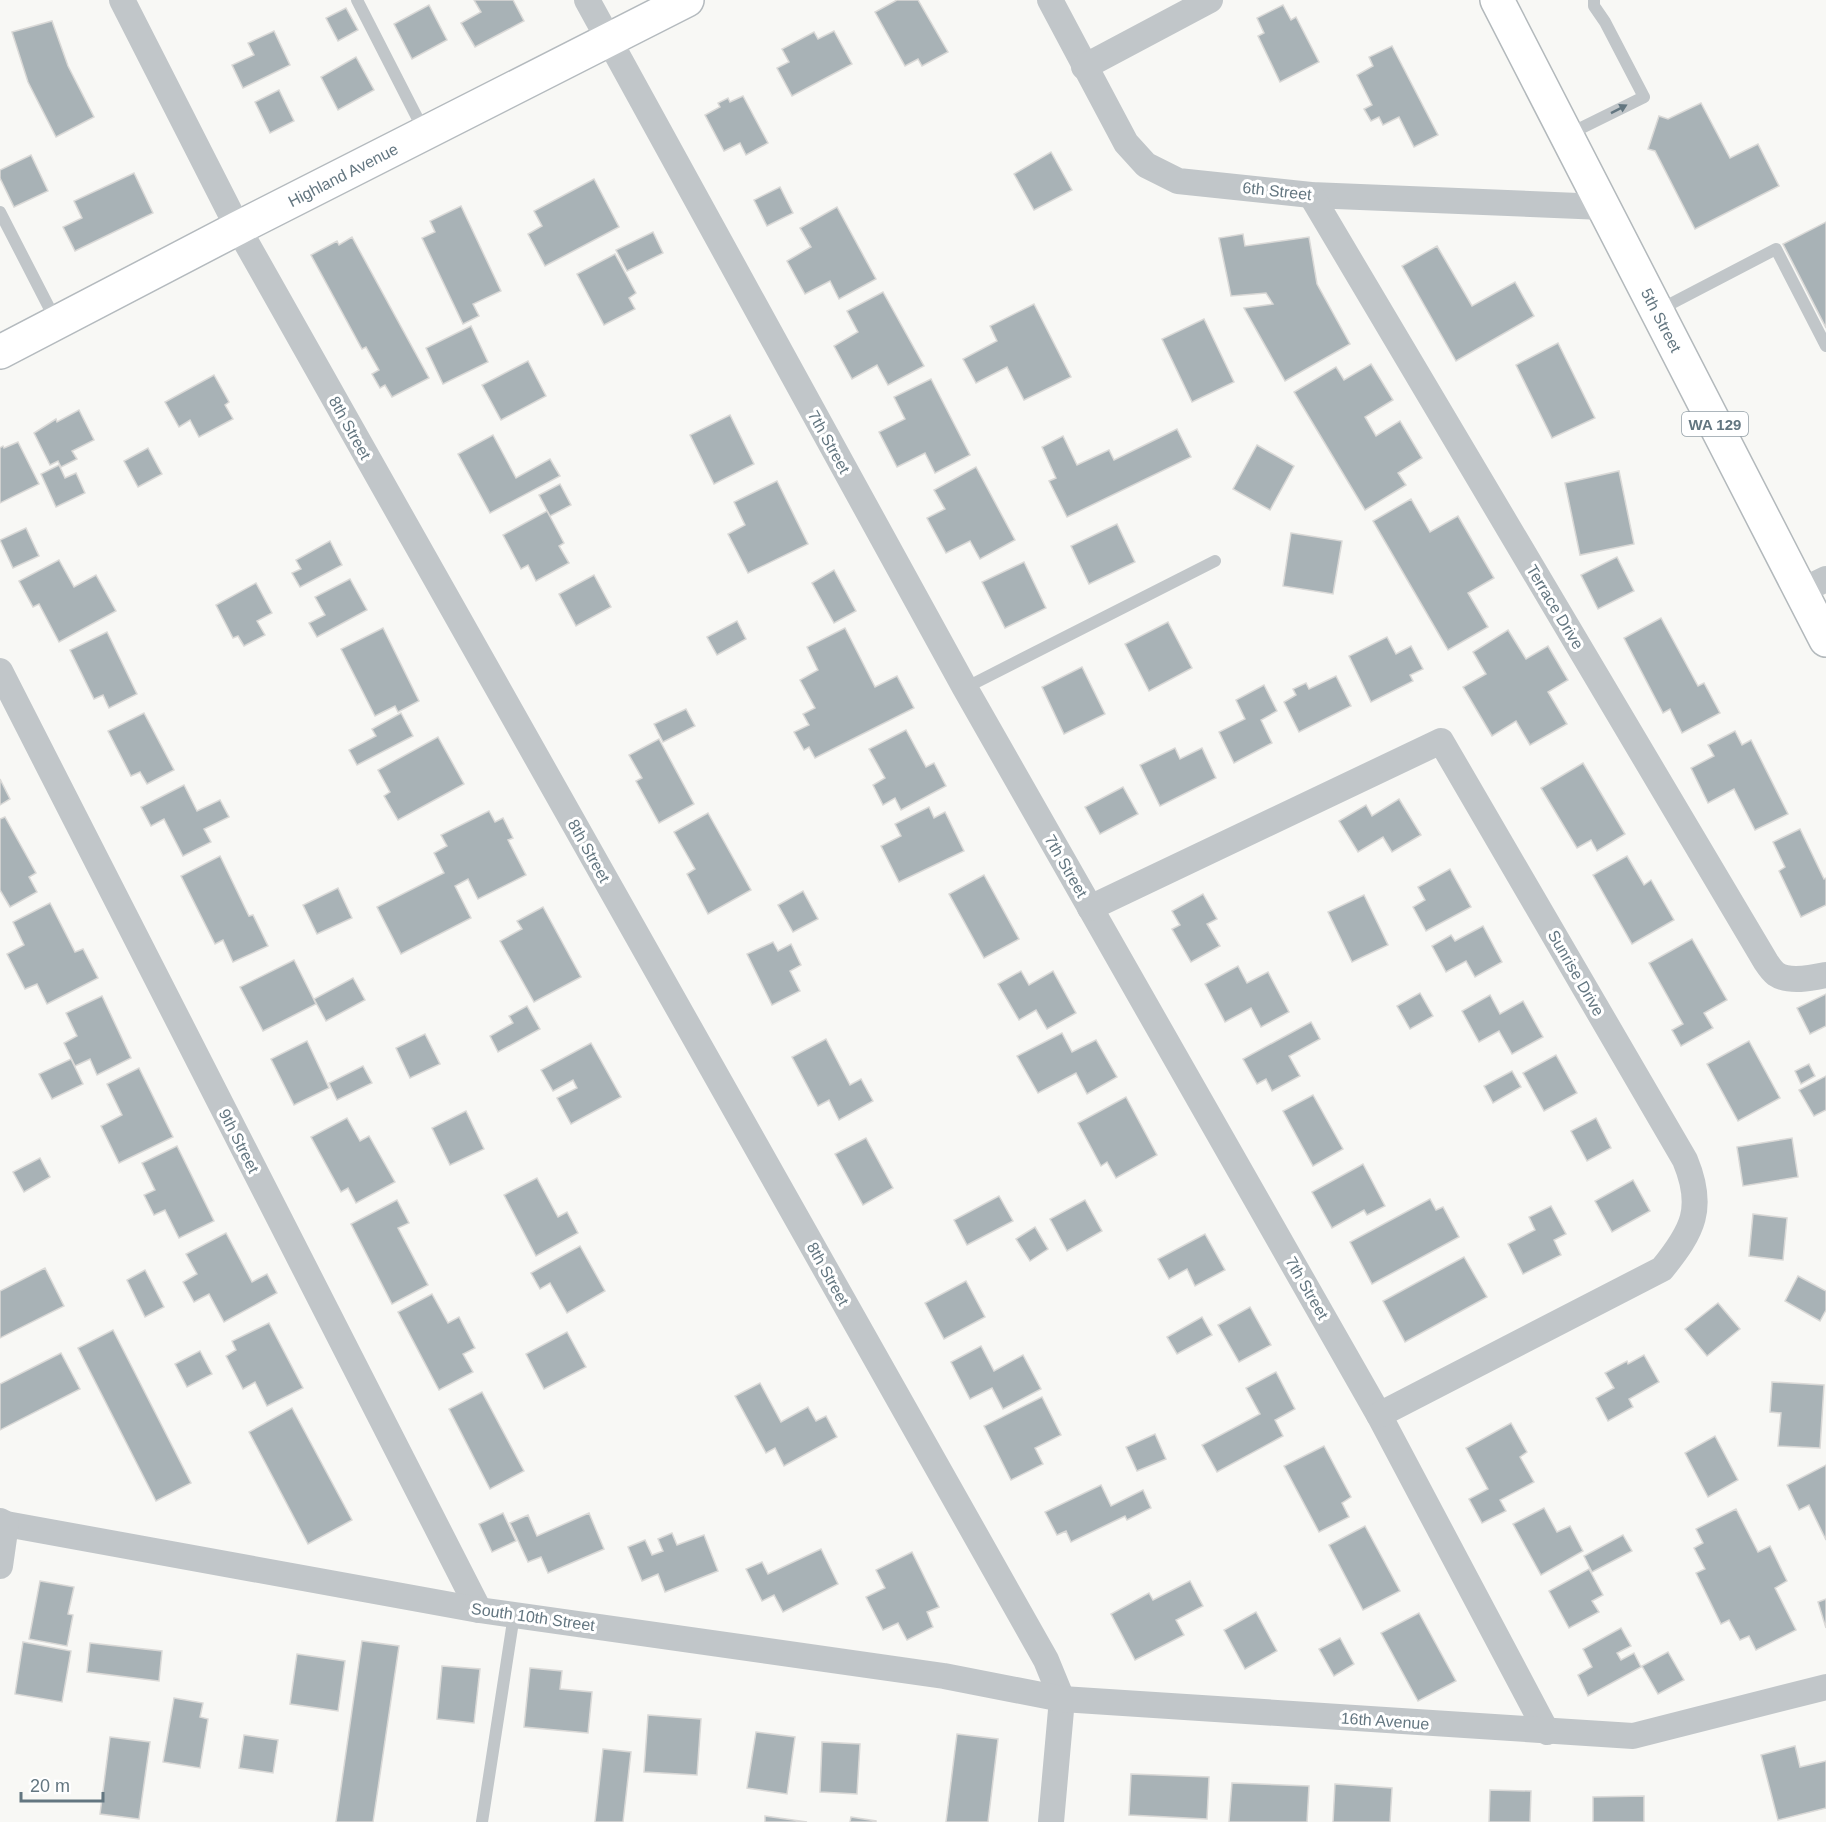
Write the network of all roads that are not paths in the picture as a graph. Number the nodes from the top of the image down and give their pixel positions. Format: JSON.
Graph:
{"nodes":[{"id":1,"x":122,"y":0,"type":"edge"},
{"id":2,"x":357,"y":0,"type":"edge"},
{"id":3,"x":587,"y":0,"type":"edge"},
{"id":4,"x":687,"y":0,"type":"edge"},
{"id":5,"x":1050,"y":0,"type":"edge"},
{"id":6,"x":1210,"y":0,"type":"edge"},
{"id":7,"x":1497,"y":0,"type":"edge"},
{"id":8,"x":1594,"y":0,"type":"edge"},
{"id":9,"x":607,"y":39,"type":"junction"},
{"id":10,"x":1084,"y":67,"type":"junction"},
{"id":11,"x":425,"y":132,"type":"junction"},
{"id":12,"x":1566,"y":136,"type":"junction"},
{"id":13,"x":1311,"y":195,"type":"junction"},
{"id":14,"x":1603,"y":207,"type":"junction"},
{"id":15,"x":0,"y":212,"type":"edge"},
{"id":16,"x":238,"y":228,"type":"junction"},
{"id":17,"x":1656,"y":311,"type":"junction"},
{"id":18,"x":57,"y":322,"type":"junction"},
{"id":19,"x":1826,"y":346,"type":"edge"},
{"id":20,"x":0,"y":352,"type":"edge"},
{"id":21,"x":1215,"y":561,"type":"dead end"},
{"id":22,"x":1814,"y":585,"type":"edge"},
{"id":23,"x":1826,"y":640,"type":"edge"},
{"id":24,"x":0,"y":671,"type":"edge"},
{"id":25,"x":964,"y":688,"type":"junction"},
{"id":26,"x":1090,"y":908,"type":"junction"},
{"id":27,"x":1826,"y":975,"type":"edge"},
{"id":28,"x":1379,"y":1415,"type":"junction"},
{"id":29,"x":3,"y":1523,"type":"edge"},
{"id":30,"x":0,"y":1566,"type":"edge"},
{"id":31,"x":479,"y":1610,"type":"junction"},
{"id":32,"x":514,"y":1615,"type":"junction"},
{"id":33,"x":1826,"y":1687,"type":"edge"},
{"id":34,"x":1062,"y":1699,"type":"junction"},
{"id":35,"x":1547,"y":1732,"type":"junction"},
{"id":36,"x":482,"y":1822,"type":"edge"},
{"id":37,"x":1051,"y":1822,"type":"edge"}],
"edges":[{"from":1,"to":16,"type":"street","name":"8th Street"},
{"from":2,"to":11,"type":"lane"},
{"from":3,"to":9,"type":"street","name":"7th Street"},
{"from":4,"to":9,"type":"main road","name":"Highland Avenue"},
{"from":5,"to":10,"type":"street","name":"6th Street"},
{"from":6,"to":10,"type":"street"},
{"from":7,"to":12,"type":"main road","name":"5th Street","number":"WA 129"},
{"from":12,"to":8,"type":"lane","one_way":true},
{"from":9,"to":11,"type":"main road","name":"Highland Avenue"},
{"from":9,"to":25,"type":"street","name":"7th Street"},
{"from":10,"to":13,"type":"street","name":"6th Street"},
{"from":11,"to":16,"type":"main road","name":"Highland Avenue"},
{"from":12,"to":14,"type":"main road","name":"5th Street","number":"WA 129"},
{"from":13,"to":14,"type":"street","name":"6th Street"},
{"from":13,"to":27,"type":"street","name":"Terrace Drive"},
{"from":14,"to":17,"type":"main road","name":"5th Street","number":"WA 129"},
{"from":15,"to":18,"type":"lane"},
{"from":16,"to":18,"type":"main road","name":"Highland Avenue"},
{"from":16,"to":34,"type":"street","name":"8th Street"},
{"from":17,"to":19,"type":"lane"},
{"from":17,"to":22,"type":"main road","name":"5th Street","number":"WA 129"},
{"from":18,"to":20,"type":"main road","name":"Highland Avenue"},
{"from":21,"to":25,"type":"lane"},
{"from":22,"to":23,"type":"main road","name":"5th Street","number":"WA 129"},
{"from":24,"to":31,"type":"street","name":"9th Street"},
{"from":25,"to":26,"type":"street","name":"7th Street"},
{"from":26,"to":28,"type":"street","name":"7th Street"},
{"from":26,"to":28,"type":"street","name":"Sunrise Drive"},
{"from":28,"to":35,"type":"street","name":"7th Street"},
{"from":29,"to":30,"type":"street"},
{"from":29,"to":31,"type":"street","name":"South 10th Street"},
{"from":31,"to":32,"type":"street","name":"South 10th Street"},
{"from":32,"to":34,"type":"street","name":"South 10th Street"},
{"from":32,"to":36,"type":"lane"},
{"from":33,"to":35,"type":"street","name":"16th Avenue"},
{"from":34,"to":35,"type":"street","name":"16th Avenue"},
{"from":34,"to":37,"type":"street"}]}
